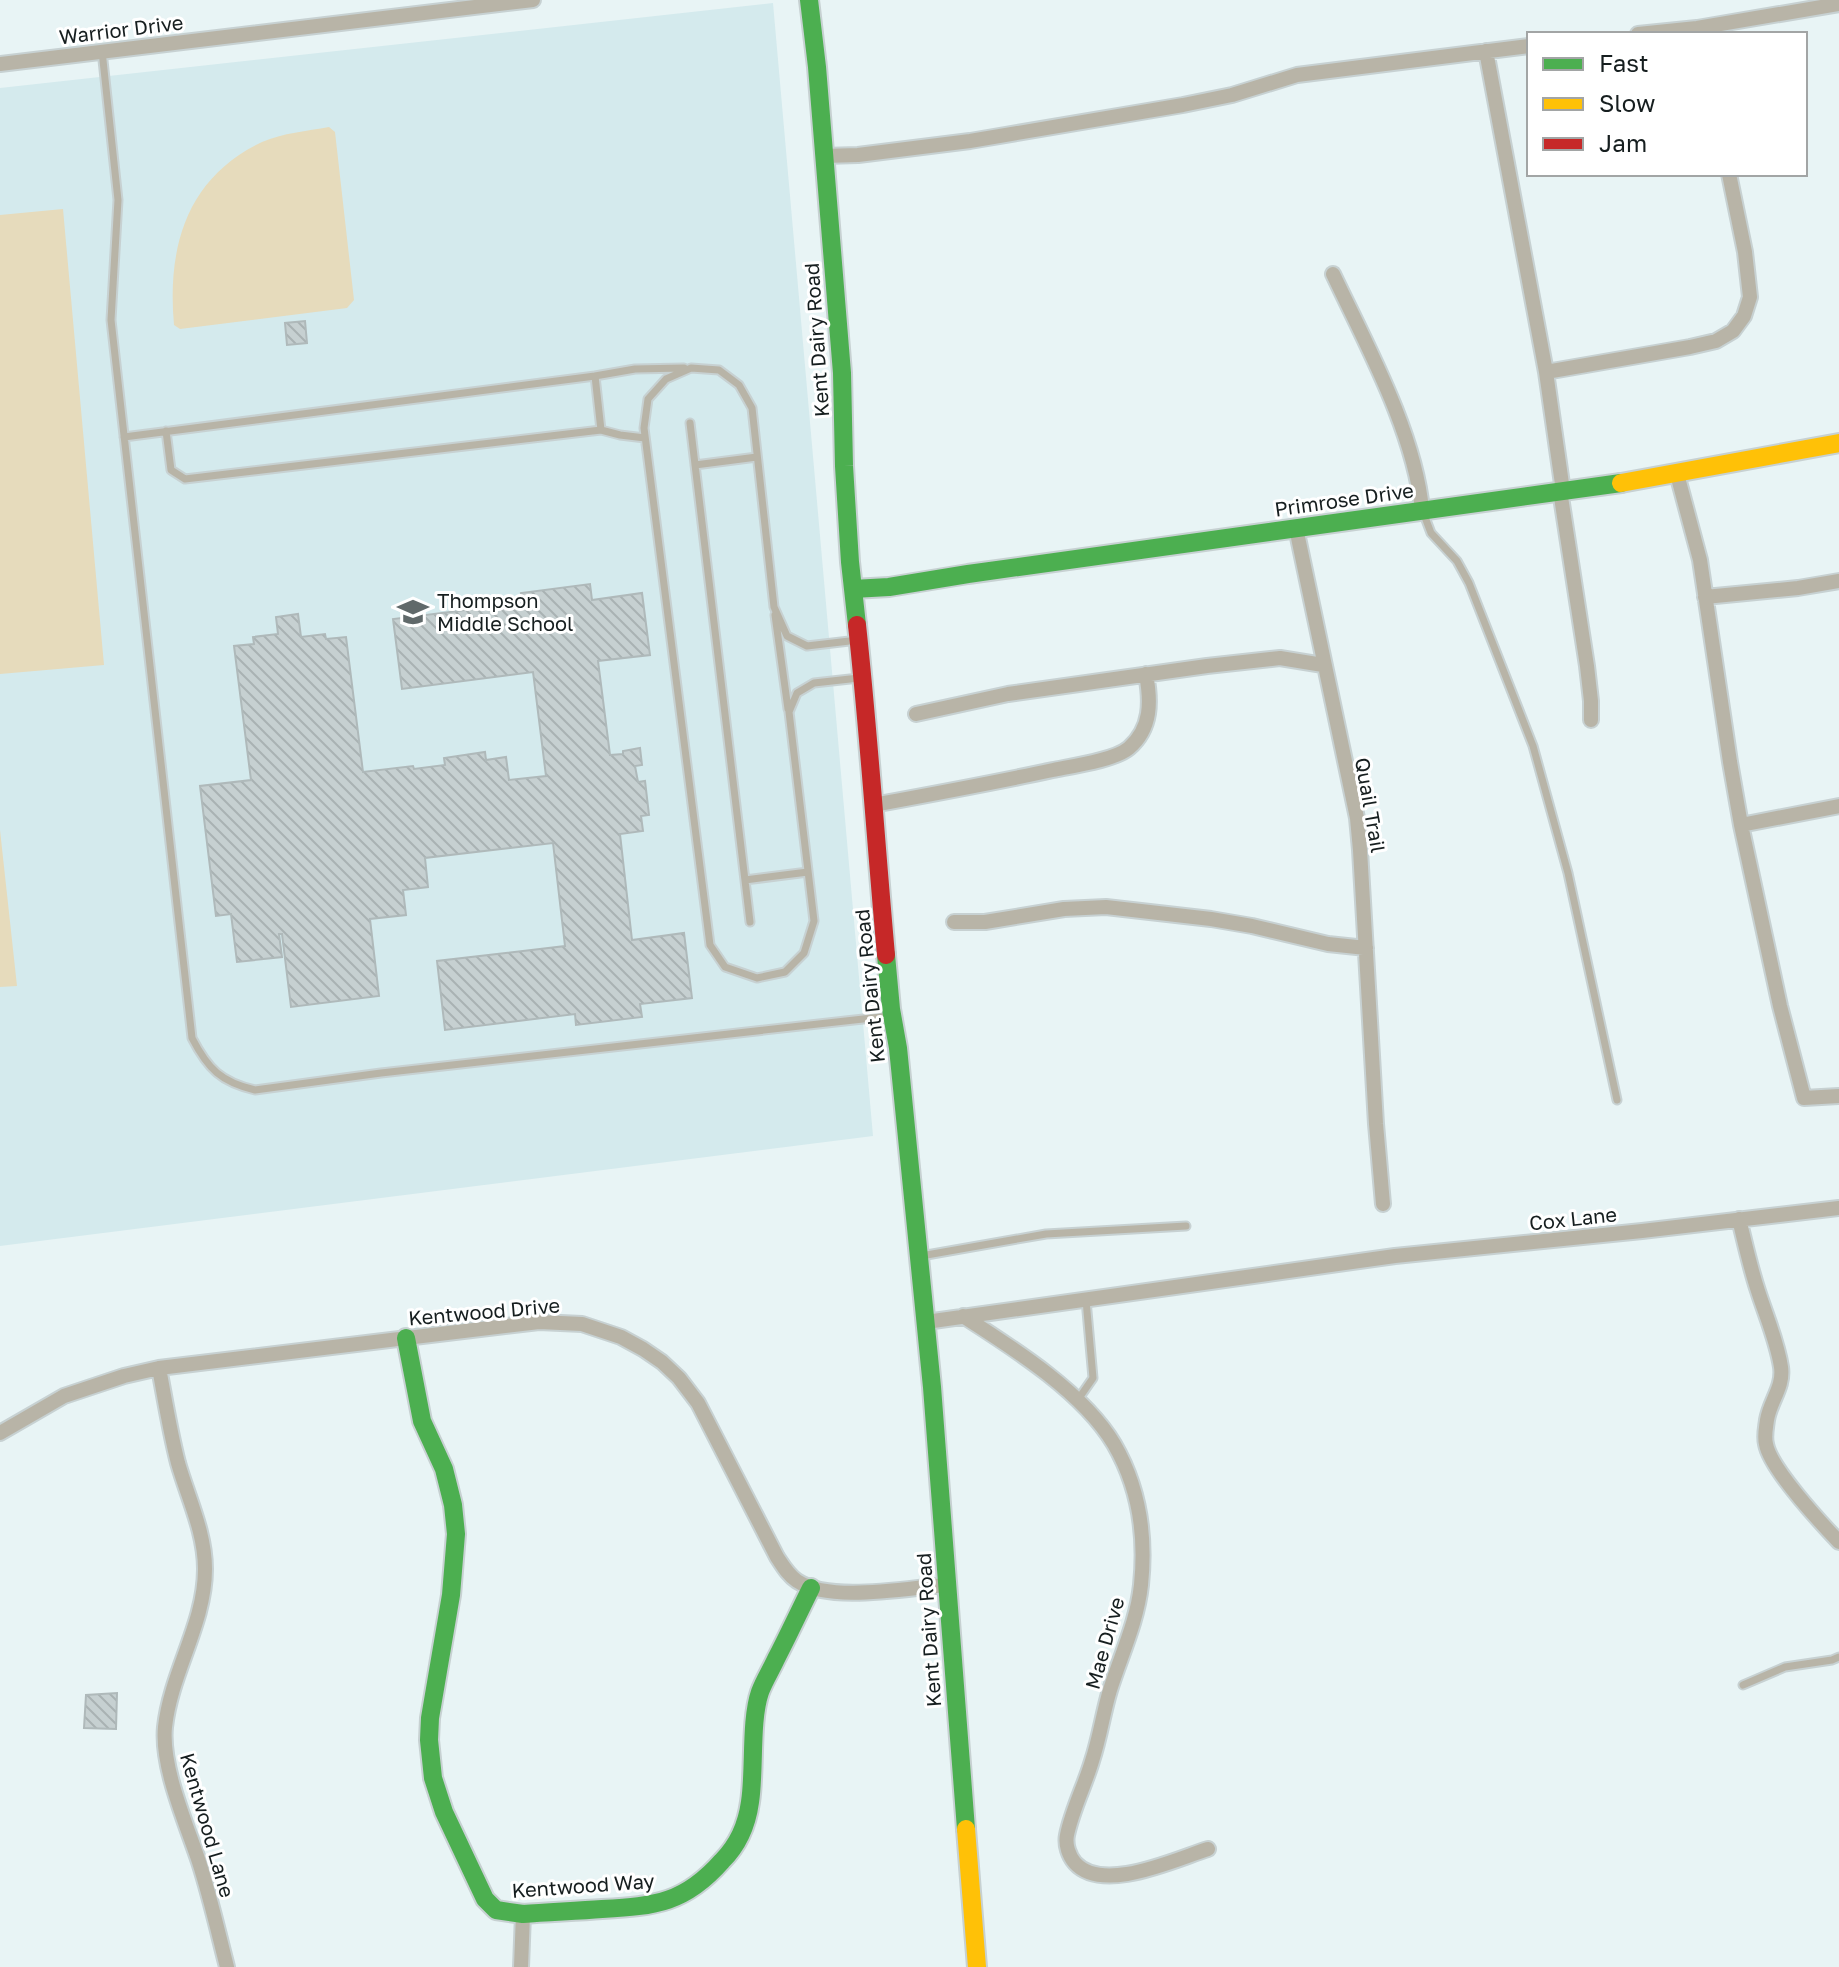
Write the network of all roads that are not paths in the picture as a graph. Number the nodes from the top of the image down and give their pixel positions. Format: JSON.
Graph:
{"nodes":[{"id":1,"x":533,"y":0,"type":"edge"},
{"id":2,"x":809,"y":0,"type":"edge"},
{"id":3,"x":1839,"y":4,"type":"edge"},
{"id":4,"x":1697,"y":31,"type":"edge"},
{"id":5,"x":1527,"y":46,"type":"edge"},
{"id":6,"x":102,"y":51,"type":"junction"},
{"id":7,"x":1486,"y":51,"type":"junction"},
{"id":8,"x":0,"y":64,"type":"edge"},
{"id":9,"x":824,"y":156,"type":"junction"},
{"id":10,"x":1729,"y":176,"type":"edge"},
{"id":11,"x":1333,"y":274,"type":"dead end"},
{"id":12,"x":691,"y":368,"type":"junction"},
{"id":13,"x":1546,"y":372,"type":"junction"},
{"id":14,"x":595,"y":376,"type":"junction"},
{"id":15,"x":690,"y":423,"type":"dead end"},
{"id":16,"x":601,"y":430,"type":"junction"},
{"id":17,"x":166,"y":431,"type":"junction"},
{"id":18,"x":124,"y":437,"type":"junction"},
{"id":19,"x":645,"y":438,"type":"junction"},
{"id":20,"x":1839,"y":443,"type":"edge"},
{"id":21,"x":757,"y":457,"type":"junction"},
{"id":22,"x":695,"y":465,"type":"junction"},
{"id":23,"x":1677,"y":474,"type":"junction"},
{"id":24,"x":1563,"y":491,"type":"junction"},
{"id":25,"x":1422,"y":510,"type":"junction"},
{"id":26,"x":1296,"y":528,"type":"junction"},
{"id":27,"x":1839,"y":581,"type":"edge"},
{"id":28,"x":853,"y":589,"type":"junction"},
{"id":29,"x":1705,"y":597,"type":"junction"},
{"id":30,"x":774,"y":607,"type":"junction"},
{"id":31,"x":860,"y":640,"type":"junction"},
{"id":32,"x":1323,"y":665,"type":"junction"},
{"id":33,"x":1146,"y":674,"type":"junction"},
{"id":34,"x":864,"y":678,"type":"junction"},
{"id":35,"x":789,"y":712,"type":"junction"},
{"id":36,"x":916,"y":714,"type":"dead end"},
{"id":37,"x":1591,"y":720,"type":"dead end"},
{"id":38,"x":873,"y":805,"type":"junction"},
{"id":39,"x":1839,"y":806,"type":"edge"},
{"id":40,"x":1741,"y":825,"type":"junction"},
{"id":41,"x":808,"y":872,"type":"junction"},
{"id":42,"x":745,"y":880,"type":"junction"},
{"id":43,"x":750,"y":922,"type":"dead end"},
{"id":44,"x":954,"y":922,"type":"dead end"},
{"id":45,"x":1366,"y":948,"type":"junction"},
{"id":46,"x":892,"y":1015,"type":"junction"},
{"id":47,"x":1839,"y":1096,"type":"edge"},
{"id":48,"x":1617,"y":1100,"type":"dead end"},
{"id":49,"x":1383,"y":1204,"type":"dead end"},
{"id":50,"x":1839,"y":1208,"type":"edge"},
{"id":51,"x":1739,"y":1219,"type":"junction"},
{"id":52,"x":1186,"y":1226,"type":"dead end"},
{"id":53,"x":919,"y":1256,"type":"junction"},
{"id":54,"x":1086,"y":1298,"type":"junction"},
{"id":55,"x":963,"y":1316,"type":"junction"},
{"id":56,"x":926,"y":1322,"type":"junction"},
{"id":57,"x":406,"y":1338,"type":"junction"},
{"id":58,"x":159,"y":1368,"type":"junction"},
{"id":59,"x":1077,"y":1401,"type":"junction"},
{"id":60,"x":0,"y":1433,"type":"edge"},
{"id":61,"x":1839,"y":1542,"type":"edge"},
{"id":62,"x":946,"y":1585,"type":"junction"},
{"id":63,"x":811,"y":1588,"type":"junction"},
{"id":64,"x":1839,"y":1657,"type":"edge"},
{"id":65,"x":1743,"y":1685,"type":"dead end"},
{"id":66,"x":1208,"y":1849,"type":"dead end"},
{"id":67,"x":523,"y":1914,"type":"junction"},
{"id":68,"x":227,"y":1967,"type":"edge"},
{"id":69,"x":521,"y":1967,"type":"edge"},
{"id":70,"x":977,"y":1967,"type":"edge"}],
"edges":[{"from":1,"to":6,"type":"street","name":"Warrior Drive"},
{"from":2,"to":9,"type":"street","name":"Kent Dairy Road"},
{"from":3,"to":4,"type":"street"},
{"from":5,"to":7,"type":"street"},
{"from":6,"to":8,"type":"street","name":"Warrior Drive"},
{"from":6,"to":18,"type":"lane"},
{"from":7,"to":9,"type":"street"},
{"from":7,"to":13,"type":"street"},
{"from":9,"to":28,"type":"street","name":"Kent Dairy Road"},
{"from":10,"to":13,"type":"street"},
{"from":11,"to":25,"type":"street"},
{"from":12,"to":14,"type":"lane"},
{"from":12,"to":19,"type":"lane"},
{"from":12,"to":21,"type":"lane"},
{"from":13,"to":24,"type":"street"},
{"from":14,"to":16,"type":"lane"},
{"from":14,"to":17,"type":"lane"},
{"from":15,"to":22,"type":"lane"},
{"from":16,"to":17,"type":"lane"},
{"from":16,"to":19,"type":"lane"},
{"from":17,"to":18,"type":"lane"},
{"from":18,"to":46,"type":"lane"},
{"from":19,"to":41,"type":"lane"},
{"from":20,"to":23,"type":"street","name":"Primrose Drive"},
{"from":21,"to":22,"type":"lane"},
{"from":21,"to":30,"type":"lane"},
{"from":22,"to":42,"type":"lane"},
{"from":23,"to":24,"type":"street","name":"Primrose Drive"},
{"from":23,"to":29,"type":"street"},
{"from":24,"to":25,"type":"street","name":"Primrose Drive"},
{"from":24,"to":37,"type":"street"},
{"from":25,"to":26,"type":"street","name":"Primrose Drive"},
{"from":25,"to":48,"type":"lane"},
{"from":26,"to":28,"type":"street","name":"Primrose Drive"},
{"from":26,"to":32,"type":"street","name":"Quail Trail"},
{"from":27,"to":29,"type":"street"},
{"from":28,"to":31,"type":"street","name":"Kent Dairy Road"},
{"from":29,"to":40,"type":"street"},
{"from":30,"to":31,"type":"lane"},
{"from":30,"to":35,"type":"lane"},
{"from":31,"to":34,"type":"street","name":"Kent Dairy Road"},
{"from":32,"to":33,"type":"street"},
{"from":32,"to":45,"type":"street","name":"Quail Trail"},
{"from":33,"to":36,"type":"street"},
{"from":33,"to":38,"type":"street"},
{"from":34,"to":35,"type":"lane"},
{"from":34,"to":38,"type":"street","name":"Kent Dairy Road"},
{"from":35,"to":41,"type":"lane"},
{"from":38,"to":46,"type":"street","name":"Kent Dairy Road"},
{"from":39,"to":40,"type":"street"},
{"from":40,"to":47,"type":"street"},
{"from":41,"to":42,"type":"lane"},
{"from":42,"to":43,"type":"lane"},
{"from":44,"to":45,"type":"street"},
{"from":45,"to":49,"type":"street","name":"Quail Trail"},
{"from":46,"to":53,"type":"street","name":"Kent Dairy Road"},
{"from":50,"to":51,"type":"street","name":"Cox Lane"},
{"from":51,"to":54,"type":"street","name":"Cox Lane"},
{"from":51,"to":61,"type":"street"},
{"from":52,"to":53,"type":"lane"},
{"from":53,"to":56,"type":"street","name":"Kent Dairy Road"},
{"from":54,"to":55,"type":"street","name":"Cox Lane"},
{"from":54,"to":59,"type":"lane"},
{"from":55,"to":56,"type":"street","name":"Cox Lane"},
{"from":55,"to":59,"type":"street","name":"Mae Drive"},
{"from":56,"to":62,"type":"street","name":"Kent Dairy Road"},
{"from":57,"to":58,"type":"street","name":"Kentwood Drive"},
{"from":57,"to":63,"type":"street","name":"Kentwood Drive"},
{"from":57,"to":67,"type":"street","name":"Kentwood Way"},
{"from":58,"to":60,"type":"street","name":"Kentwood Drive"},
{"from":58,"to":68,"type":"street","name":"Kentwood Lane"},
{"from":59,"to":66,"type":"street","name":"Mae Drive"},
{"from":62,"to":63,"type":"street"},
{"from":62,"to":70,"type":"street","name":"Kent Dairy Road"},
{"from":63,"to":67,"type":"street","name":"Kentwood Way"},
{"from":64,"to":65,"type":"lane"},
{"from":67,"to":69,"type":"street"}]}
